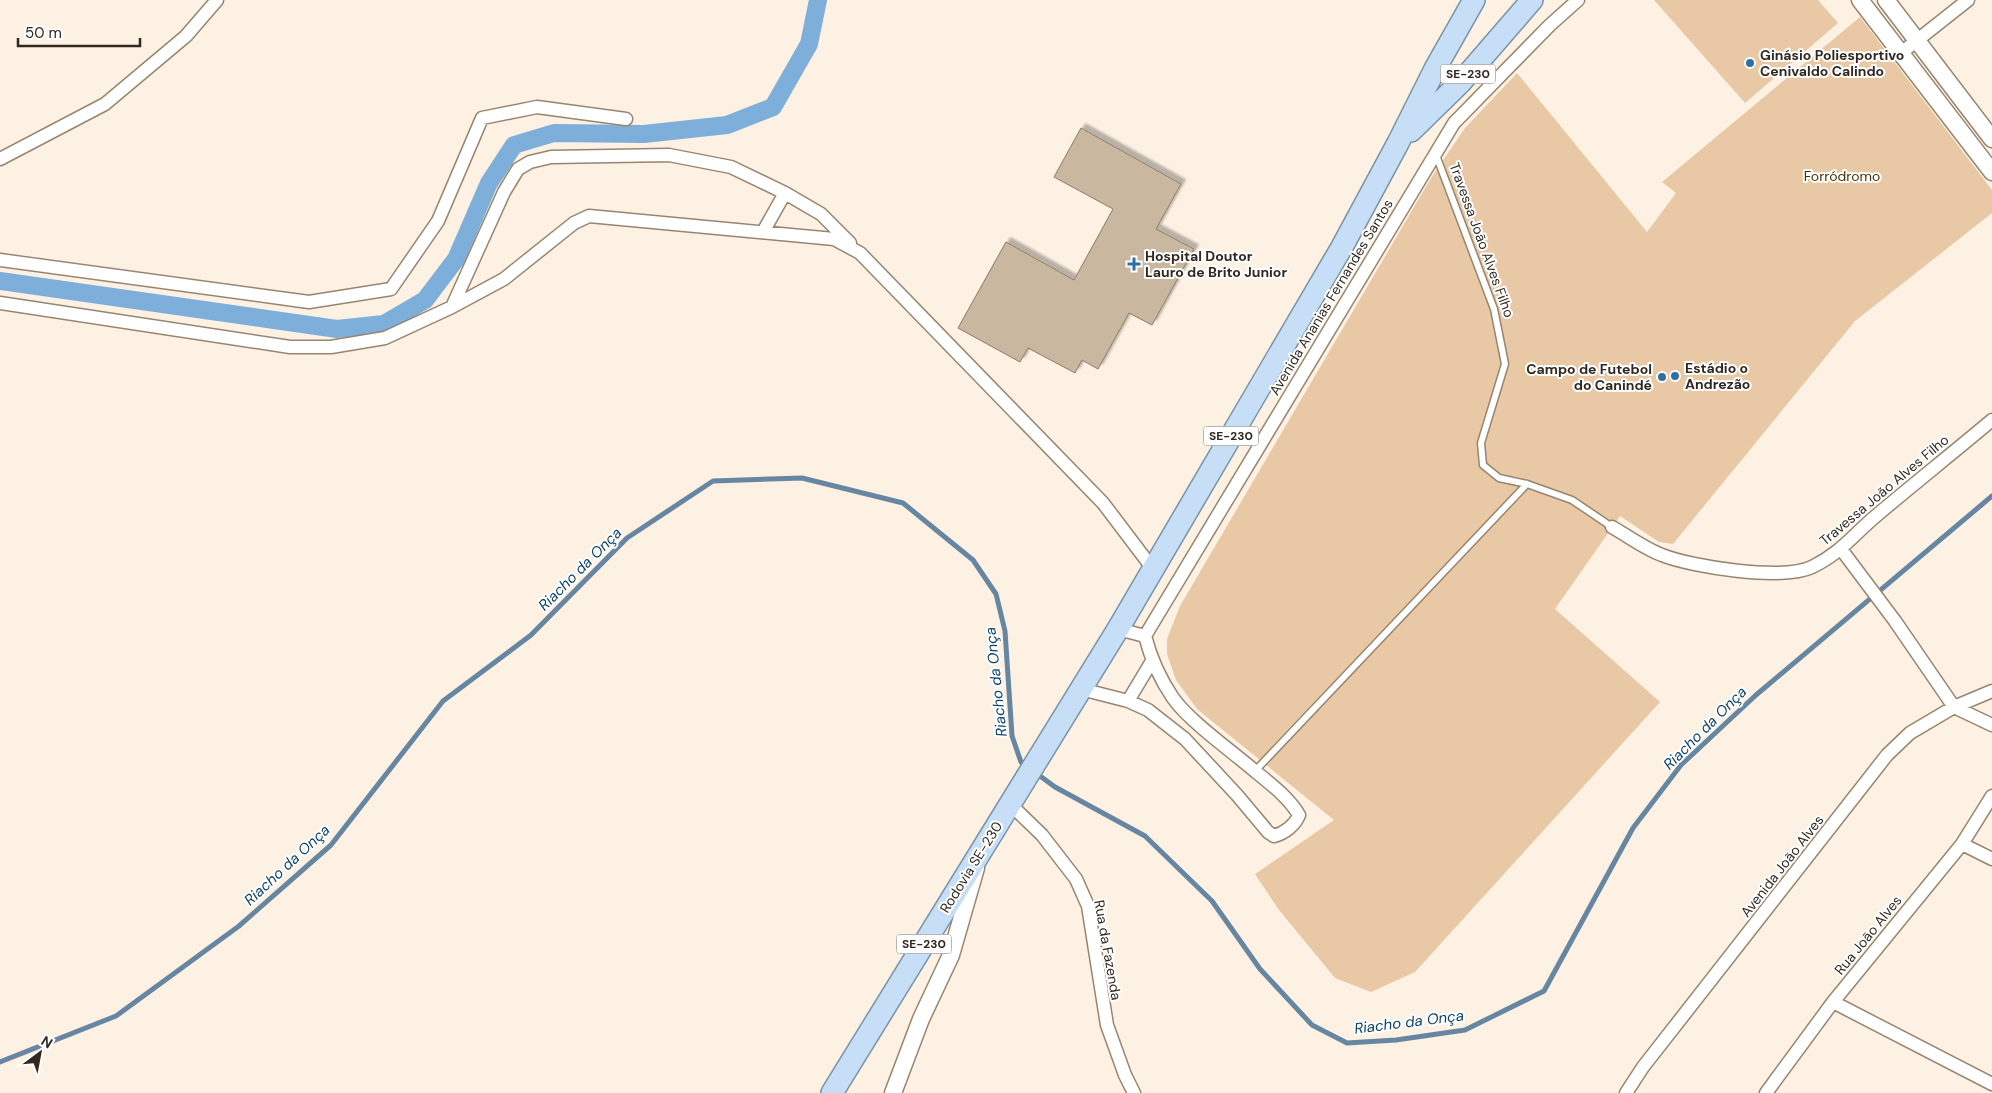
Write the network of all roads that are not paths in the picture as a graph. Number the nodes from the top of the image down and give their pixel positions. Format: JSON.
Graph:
{"nodes":[{"id":1,"x":217,"y":0,"type":"edge"},
{"id":2,"x":1474,"y":0,"type":"edge"},
{"id":3,"x":1532,"y":0,"type":"edge"},
{"id":4,"x":1578,"y":0,"type":"edge"},
{"id":5,"x":1860,"y":0,"type":"edge"},
{"id":6,"x":1886,"y":0,"type":"edge"},
{"id":7,"x":1968,"y":0,"type":"edge"},
{"id":8,"x":1918,"y":41,"type":"junction"},
{"id":9,"x":1902,"y":53,"type":"junction"},
{"id":10,"x":1440,"y":102,"type":"junction"},
{"id":11,"x":626,"y":120,"type":"dead end"},
{"id":12,"x":1454,"y":123,"type":"junction"},
{"id":13,"x":1992,"y":139,"type":"edge"},
{"id":14,"x":1398,"y":143,"type":"junction"},
{"id":15,"x":1435,"y":152,"type":"junction"},
{"id":16,"x":0,"y":159,"type":"edge"},
{"id":17,"x":1992,"y":172,"type":"edge"},
{"id":18,"x":785,"y":193,"type":"junction"},
{"id":19,"x":763,"y":232,"type":"junction"},
{"id":20,"x":860,"y":254,"type":"junction"},
{"id":21,"x":0,"y":260,"type":"edge"},
{"id":22,"x":0,"y":303,"type":"edge"},
{"id":23,"x":452,"y":307,"type":"junction"},
{"id":24,"x":1992,"y":420,"type":"edge"},
{"id":25,"x":1527,"y":484,"type":"junction"},
{"id":26,"x":1612,"y":527,"type":"joint"},
{"id":27,"x":1841,"y":549,"type":"junction"},
{"id":28,"x":1153,"y":569,"type":"junction"},
{"id":29,"x":1118,"y":629,"type":"junction"},
{"id":30,"x":1145,"y":636,"type":"junction"},
{"id":31,"x":1152,"y":660,"type":"junction"},
{"id":32,"x":1081,"y":688,"type":"junction"},
{"id":33,"x":1992,"y":691,"type":"edge"},
{"id":34,"x":1128,"y":700,"type":"junction"},
{"id":35,"x":1954,"y":707,"type":"junction"},
{"id":36,"x":1992,"y":725,"type":"edge"},
{"id":37,"x":1255,"y":771,"type":"junction"},
{"id":38,"x":1992,"y":796,"type":"edge"},
{"id":39,"x":1012,"y":799,"type":"junction"},
{"id":40,"x":1962,"y":844,"type":"junction"},
{"id":41,"x":979,"y":854,"type":"junction"},
{"id":42,"x":1992,"y":859,"type":"edge"},
{"id":43,"x":1833,"y":1002,"type":"junction"},
{"id":44,"x":1992,"y":1084,"type":"edge"},
{"id":45,"x":832,"y":1093,"type":"edge"},
{"id":46,"x":893,"y":1093,"type":"edge"},
{"id":47,"x":1134,"y":1093,"type":"edge"},
{"id":48,"x":1626,"y":1093,"type":"edge"},
{"id":49,"x":1766,"y":1093,"type":"edge"}],
"edges":[{"from":1,"to":16,"type":"street"},
{"from":2,"to":14,"type":"main road","number":"SE-230"},
{"from":3,"to":10,"type":"main road","number":"SE-230"},
{"from":4,"to":12,"type":"street","name":"Avenida Ananias Fernandes Santos"},
{"from":5,"to":9,"type":"street"},
{"from":6,"to":8,"type":"street"},
{"from":7,"to":8,"type":"street"},
{"from":8,"to":9,"type":"street"},
{"from":8,"to":13,"type":"street"},
{"from":9,"to":17,"type":"street"},
{"from":10,"to":12,"type":"street"},
{"from":10,"to":14,"type":"main road","number":"SE-230"},
{"from":11,"to":21,"type":"street"},
{"from":12,"to":15,"type":"street","name":"Avenida Ananias Fernandes Santos"},
{"from":14,"to":28,"type":"main road","number":"SE-230"},
{"from":15,"to":25,"type":"lane","name":"Travessa João Alves Filho"},
{"from":15,"to":30,"type":"street","name":"Avenida Ananias Fernandes Santos"},
{"from":18,"to":19,"type":"street"},
{"from":18,"to":20,"type":"street"},
{"from":18,"to":23,"type":"street"},
{"from":19,"to":20,"type":"street"},
{"from":19,"to":23,"type":"street"},
{"from":20,"to":28,"type":"street"},
{"from":22,"to":23,"type":"street"},
{"from":24,"to":27,"type":"street","name":"Travessa João Alves Filho"},
{"from":25,"to":26,"type":"lane","name":"Travessa João Alves Filho"},
{"from":25,"to":37,"type":"lane"},
{"from":26,"to":27,"type":"street","name":"Travessa João Alves Filho"},
{"from":27,"to":35,"type":"street"},
{"from":28,"to":29,"type":"main road","number":"SE-230"},
{"from":29,"to":30,"type":"street"},
{"from":29,"to":32,"type":"main road","number":"SE-230"},
{"from":30,"to":31,"type":"street"},
{"from":31,"to":34,"type":"street"},
{"from":31,"to":37,"type":"street"},
{"from":32,"to":34,"type":"street"},
{"from":32,"to":39,"type":"main road","number":"SE-230"},
{"from":33,"to":35,"type":"street","name":"Avenida João Alves"},
{"from":34,"to":37,"type":"street"},
{"from":35,"to":36,"type":"street"},
{"from":35,"to":48,"type":"street","name":"Avenida João Alves"},
{"from":38,"to":40,"type":"street","name":"Rua João Alves"},
{"from":39,"to":41,"type":"main road","name":"Rodovia SE-230","number":"SE-230"},
{"from":39,"to":47,"type":"street","name":"Rua da Fazenda"},
{"from":40,"to":42,"type":"street"},
{"from":40,"to":43,"type":"street","name":"Rua João Alves"},
{"from":41,"to":45,"type":"main road","name":"Rodovia SE-230","number":"SE-230"},
{"from":41,"to":46,"type":"street"},
{"from":43,"to":44,"type":"street"},
{"from":43,"to":49,"type":"street","name":"Rua João Alves"}]}
